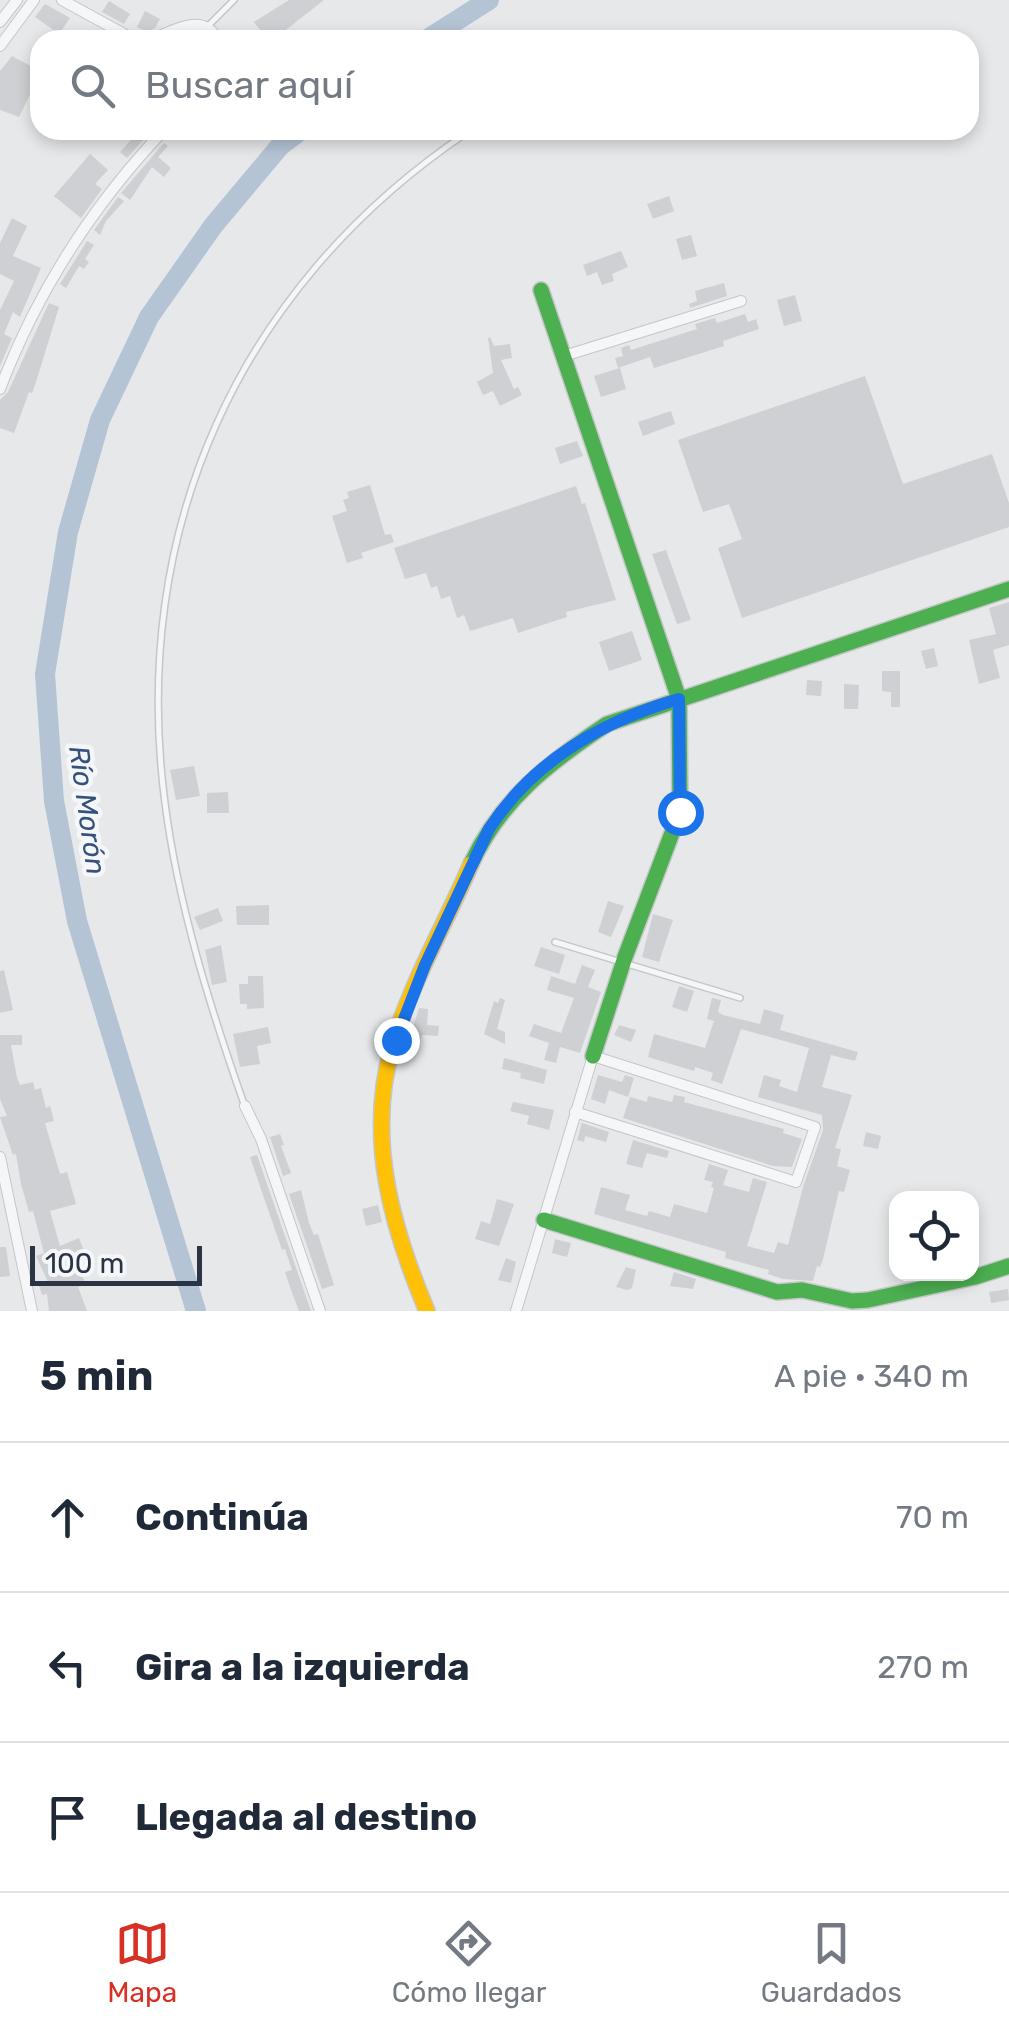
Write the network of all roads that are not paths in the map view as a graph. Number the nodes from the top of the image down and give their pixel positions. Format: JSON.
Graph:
{"nodes":[{"id":1,"x":17,"y":0,"type":"edge"},
{"id":2,"x":34,"y":0,"type":"edge"},
{"id":3,"x":62,"y":0,"type":"edge"},
{"id":4,"x":234,"y":0,"type":"edge"},
{"id":5,"x":0,"y":22,"type":"edge"},
{"id":6,"x":207,"y":27,"type":"junction"},
{"id":7,"x":117,"y":30,"type":"edge"},
{"id":8,"x":176,"y":30,"type":"edge"},
{"id":9,"x":210,"y":30,"type":"edge"},
{"id":10,"x":0,"y":46,"type":"edge"},
{"id":11,"x":155,"y":140,"type":"edge"},
{"id":12,"x":457,"y":140,"type":"edge"},
{"id":13,"x":541,"y":290,"type":"dead end"},
{"id":14,"x":741,"y":302,"type":"dead end"},
{"id":15,"x":564,"y":356,"type":"junction"},
{"id":16,"x":0,"y":389,"type":"edge"},
{"id":17,"x":1009,"y":589,"type":"edge"},
{"id":18,"x":679,"y":699,"type":"junction"},
{"id":19,"x":555,"y":942,"type":"dead end"},
{"id":20,"x":623,"y":964,"type":"junction"},
{"id":21,"x":740,"y":998,"type":"dead end"},
{"id":22,"x":593,"y":1056,"type":"junction"},
{"id":23,"x":245,"y":1106,"type":"joint"},
{"id":24,"x":575,"y":1112,"type":"junction"},
{"id":25,"x":0,"y":1157,"type":"edge"},
{"id":26,"x":4,"y":1197,"type":"edge"},
{"id":27,"x":544,"y":1220,"type":"junction"},
{"id":28,"x":1009,"y":1266,"type":"edge"},
{"id":29,"x":32,"y":1311,"type":"edge"},
{"id":30,"x":320,"y":1311,"type":"edge"},
{"id":31,"x":426,"y":1311,"type":"edge"},
{"id":32,"x":516,"y":1311,"type":"edge"}],
"edges":[{"from":1,"to":5,"type":"street"},
{"from":2,"to":10,"type":"street"},
{"from":3,"to":7,"type":"street"},
{"from":4,"to":6,"type":"lane"},
{"from":6,"to":8,"type":"street"},
{"from":6,"to":9,"type":"street"},
{"from":11,"to":16,"type":"street"},
{"from":12,"to":23,"type":"lane"},
{"from":13,"to":15,"type":"street"},
{"from":14,"to":15,"type":"street"},
{"from":15,"to":18,"type":"street"},
{"from":17,"to":18,"type":"street"},
{"from":18,"to":20,"type":"street"},
{"from":18,"to":31,"type":"street"},
{"from":19,"to":20,"type":"lane"},
{"from":20,"to":21,"type":"lane"},
{"from":20,"to":22,"type":"street"},
{"from":22,"to":24,"type":"street"},
{"from":22,"to":24,"type":"street"},
{"from":23,"to":30,"type":"street"},
{"from":24,"to":27,"type":"street"},
{"from":25,"to":26,"type":"street"},
{"from":26,"to":29,"type":"street"},
{"from":27,"to":28,"type":"street"},
{"from":27,"to":32,"type":"street"}]}
